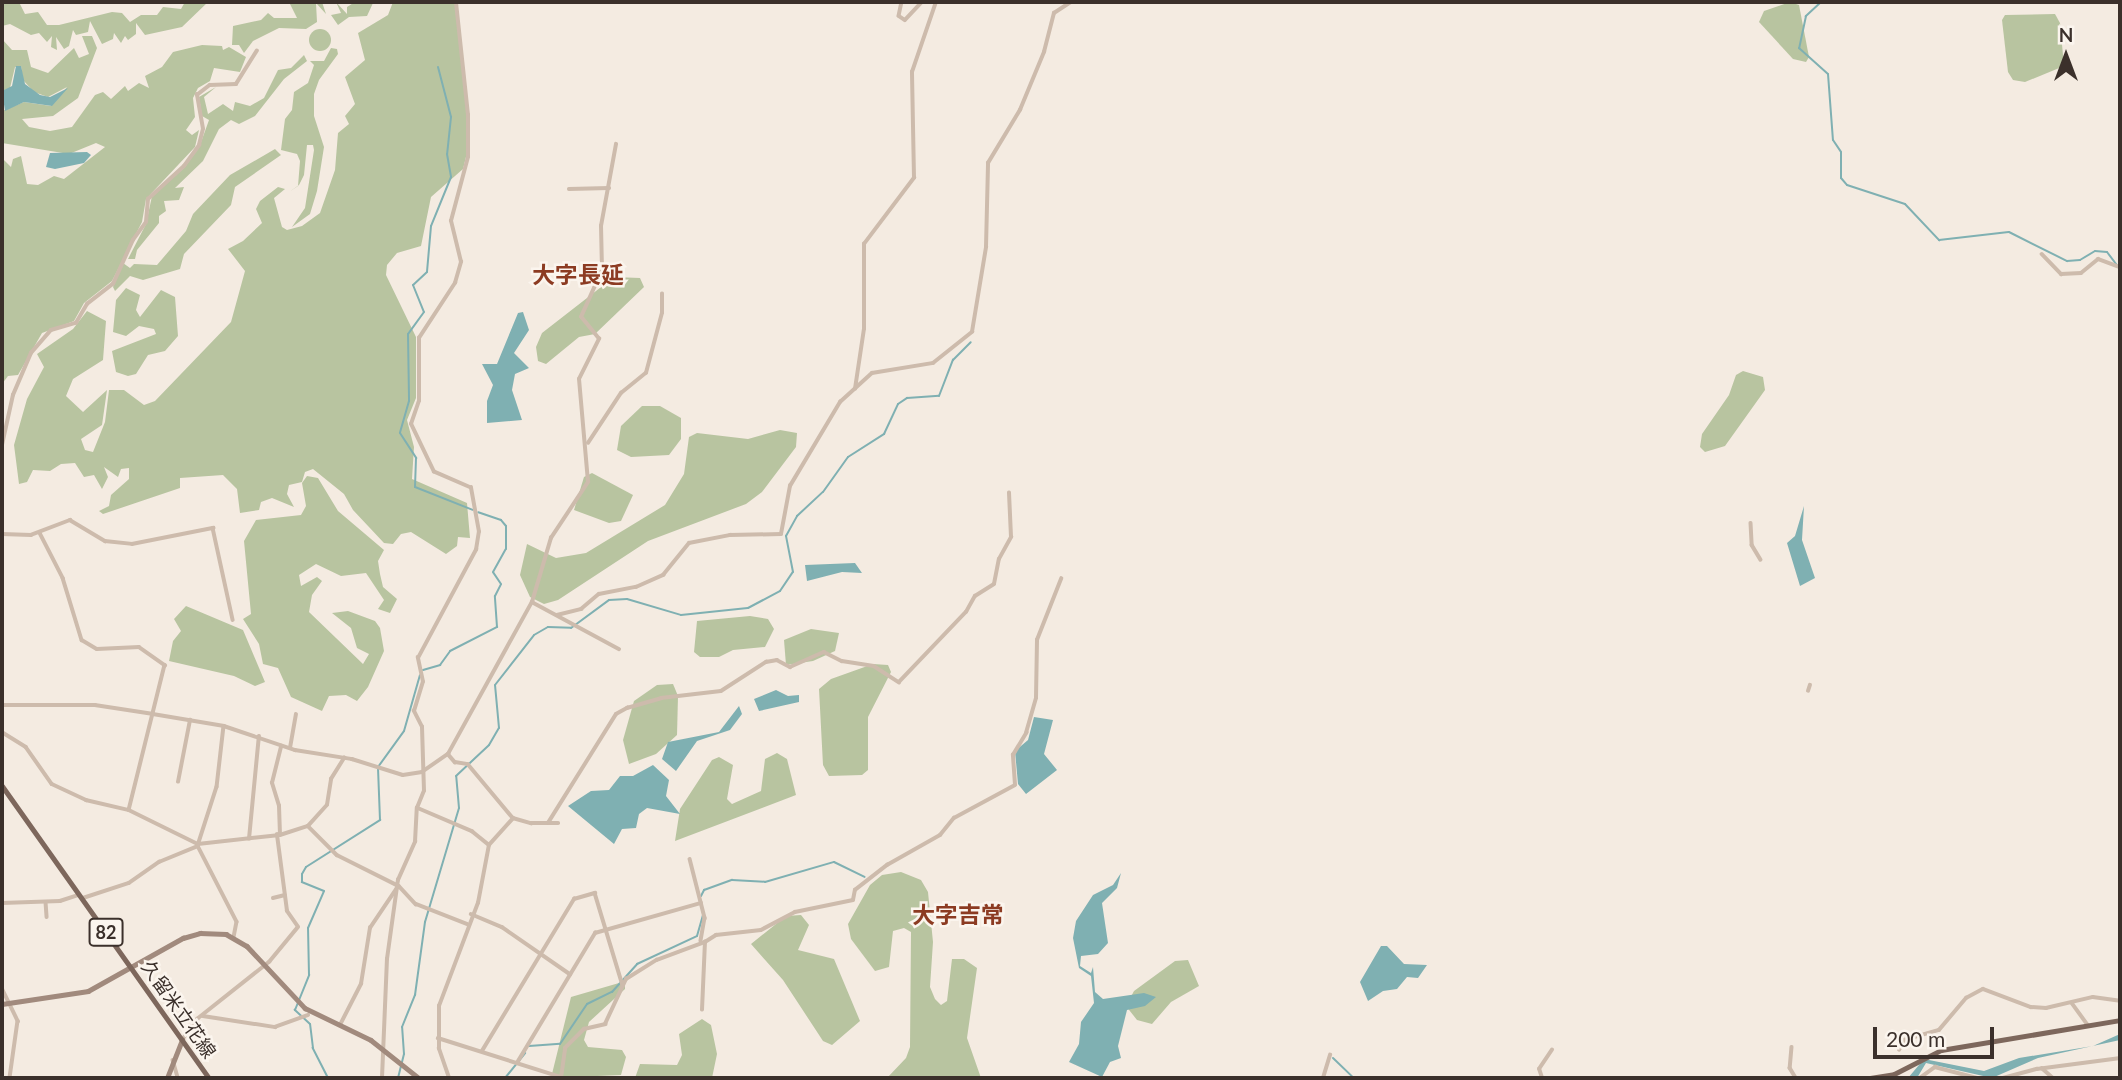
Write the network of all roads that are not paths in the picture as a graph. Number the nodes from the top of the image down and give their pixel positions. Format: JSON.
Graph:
{"nodes":[{"id":1,"x":456,"y":2,"type":"edge"},
{"id":2,"x":902,"y":2,"type":"edge"},
{"id":3,"x":922,"y":2,"type":"edge"},
{"id":4,"x":936,"y":2,"type":"edge"},
{"id":5,"x":1071,"y":2,"type":"edge"},
{"id":6,"x":257,"y":51,"type":"dead end"},
{"id":7,"x":616,"y":144,"type":"dead end"},
{"id":8,"x":609,"y":188,"type":"junction"},
{"id":9,"x":569,"y":189,"type":"dead end"},
{"id":10,"x":2042,"y":254,"type":"dead end"},
{"id":11,"x":2120,"y":267,"type":"edge"},
{"id":12,"x":662,"y":294,"type":"dead end"},
{"id":13,"x":855,"y":389,"type":"junction"},
{"id":14,"x":2,"y":445,"type":"edge"},
{"id":15,"x":587,"y":445,"type":"junction"},
{"id":16,"x":1009,"y":493,"type":"dead end"},
{"id":17,"x":1751,"y":523,"type":"dead end"},
{"id":18,"x":40,"y":533,"type":"junction"},
{"id":19,"x":2,"y":534,"type":"edge"},
{"id":20,"x":1761,"y":560,"type":"dead end"},
{"id":21,"x":1061,"y":579,"type":"dead end"},
{"id":22,"x":532,"y":602,"type":"junction"},
{"id":23,"x":557,"y":615,"type":"junction"},
{"id":24,"x":233,"y":620,"type":"dead end"},
{"id":25,"x":619,"y":649,"type":"dead end"},
{"id":26,"x":1810,"y":685,"type":"dead end"},
{"id":27,"x":1808,"y":691,"type":"dead end"},
{"id":28,"x":2,"y":705,"type":"edge"},
{"id":29,"x":153,"y":714,"type":"junction"},
{"id":30,"x":296,"y":715,"type":"dead end"},
{"id":31,"x":190,"y":720,"type":"junction"},
{"id":32,"x":224,"y":726,"type":"junction"},
{"id":33,"x":2,"y":733,"type":"edge"},
{"id":34,"x":259,"y":736,"type":"junction"},
{"id":35,"x":281,"y":746,"type":"junction"},
{"id":36,"x":290,"y":748,"type":"junction"},
{"id":37,"x":448,"y":754,"type":"junction"},
{"id":38,"x":344,"y":758,"type":"junction"},
{"id":39,"x":422,"y":772,"type":"junction"},
{"id":40,"x":181,"y":773,"type":"junction"},
{"id":41,"x":190,"y":774,"type":"dead end"},
{"id":42,"x":178,"y":782,"type":"dead end"},
{"id":43,"x":2,"y":786,"type":"edge"},
{"id":44,"x":417,"y":808,"type":"junction"},
{"id":45,"x":129,"y":810,"type":"junction"},
{"id":46,"x":513,"y":818,"type":"junction"},
{"id":47,"x":548,"y":823,"type":"junction"},
{"id":48,"x":558,"y":823,"type":"dead end"},
{"id":49,"x":308,"y":826,"type":"junction"},
{"id":50,"x":278,"y":835,"type":"junction"},
{"id":51,"x":249,"y":839,"type":"junction"},
{"id":52,"x":198,"y":845,"type":"junction"},
{"id":53,"x":489,"y":845,"type":"junction"},
{"id":54,"x":690,"y":859,"type":"dead end"},
{"id":55,"x":399,"y":886,"type":"junction"},
{"id":56,"x":286,"y":895,"type":"junction"},
{"id":57,"x":82,"y":897,"type":"junction"},
{"id":58,"x":273,"y":898,"type":"dead end"},
{"id":59,"x":46,"y":902,"type":"junction"},
{"id":60,"x":2,"y":903,"type":"edge"},
{"id":61,"x":701,"y":903,"type":"junction"},
{"id":62,"x":471,"y":914,"type":"junction"},
{"id":63,"x":47,"y":917,"type":"dead end"},
{"id":64,"x":467,"y":924,"type":"junction"},
{"id":65,"x":606,"y":930,"type":"junction"},
{"id":66,"x":234,"y":938,"type":"junction"},
{"id":67,"x":703,"y":942,"type":"junction"},
{"id":68,"x":540,"y":955,"type":"junction"},
{"id":69,"x":264,"y":966,"type":"junction"},
{"id":70,"x":130,"y":968,"type":"junction"},
{"id":71,"x":570,"y":974,"type":"junction"},
{"id":72,"x":623,"y":986,"type":"junction"},
{"id":73,"x":2,"y":988,"type":"edge"},
{"id":74,"x":2120,"y":1001,"type":"edge"},
{"id":75,"x":11,"y":1003,"type":"junction"},
{"id":76,"x":2072,"y":1003,"type":"junction"},
{"id":77,"x":2,"y":1004,"type":"edge"},
{"id":78,"x":702,"y":1010,"type":"dead end"},
{"id":79,"x":308,"y":1015,"type":"dead end"},
{"id":80,"x":202,"y":1016,"type":"junction"},
{"id":81,"x":2120,"y":1020,"type":"edge"},
{"id":82,"x":340,"y":1025,"type":"junction"},
{"id":83,"x":2088,"y":1026,"type":"junction"},
{"id":84,"x":438,"y":1038,"type":"junction"},
{"id":85,"x":182,"y":1040,"type":"junction"},
{"id":86,"x":1792,"y":1047,"type":"dead end"},
{"id":87,"x":1552,"y":1050,"type":"dead end"},
{"id":88,"x":1899,"y":1050,"type":"dead end"},
{"id":89,"x":384,"y":1051,"type":"junction"},
{"id":90,"x":482,"y":1052,"type":"junction"},
{"id":91,"x":1330,"y":1055,"type":"dead end"},
{"id":92,"x":173,"y":1058,"type":"junction"},
{"id":93,"x":2120,"y":1058,"type":"edge"},
{"id":94,"x":517,"y":1063,"type":"junction"},
{"id":95,"x":2042,"y":1068,"type":"junction"},
{"id":96,"x":10,"y":1078,"type":"edge"},
{"id":97,"x":167,"y":1078,"type":"edge"},
{"id":98,"x":178,"y":1078,"type":"edge"},
{"id":99,"x":209,"y":1078,"type":"edge"},
{"id":100,"x":382,"y":1078,"type":"edge"},
{"id":101,"x":419,"y":1078,"type":"edge"},
{"id":102,"x":449,"y":1078,"type":"edge"},
{"id":103,"x":561,"y":1078,"type":"edge"},
{"id":104,"x":1323,"y":1078,"type":"edge"},
{"id":105,"x":1542,"y":1078,"type":"edge"},
{"id":106,"x":1796,"y":1078,"type":"edge"},
{"id":107,"x":1870,"y":1078,"type":"edge"},
{"id":108,"x":1920,"y":1078,"type":"edge"},
{"id":109,"x":1977,"y":1078,"type":"edge"},
{"id":110,"x":2003,"y":1078,"type":"edge"},
{"id":111,"x":2053,"y":1078,"type":"edge"}],
"edges":[{"from":1,"to":39,"type":"street"},
{"from":2,"to":3,"type":"street"},
{"from":4,"to":13,"type":"street"},
{"from":5,"to":13,"type":"street"},
{"from":6,"to":14,"type":"street"},
{"from":7,"to":8,"type":"street"},
{"from":8,"to":9,"type":"street"},
{"from":8,"to":15,"type":"street"},
{"from":10,"to":11,"type":"street"},
{"from":12,"to":15,"type":"street"},
{"from":13,"to":23,"type":"street"},
{"from":15,"to":22,"type":"street"},
{"from":16,"to":47,"type":"street"},
{"from":17,"to":20,"type":"street"},
{"from":18,"to":19,"type":"street"},
{"from":18,"to":24,"type":"street"},
{"from":18,"to":29,"type":"street"},
{"from":21,"to":67,"type":"street"},
{"from":22,"to":23,"type":"street"},
{"from":22,"to":37,"type":"street"},
{"from":23,"to":25,"type":"street"},
{"from":26,"to":27,"type":"street"},
{"from":28,"to":29,"type":"street"},
{"from":29,"to":31,"type":"street"},
{"from":29,"to":45,"type":"street"},
{"from":30,"to":36,"type":"street"},
{"from":31,"to":32,"type":"street"},
{"from":31,"to":40,"type":"street"},
{"from":32,"to":34,"type":"street"},
{"from":32,"to":52,"type":"street"},
{"from":33,"to":45,"type":"street"},
{"from":34,"to":35,"type":"street"},
{"from":34,"to":51,"type":"street"},
{"from":35,"to":36,"type":"street"},
{"from":35,"to":50,"type":"street"},
{"from":36,"to":38,"type":"street"},
{"from":37,"to":39,"type":"street"},
{"from":37,"to":46,"type":"street"},
{"from":38,"to":39,"type":"street"},
{"from":38,"to":49,"type":"street"},
{"from":39,"to":44,"type":"street"},
{"from":40,"to":41,"type":"street"},
{"from":40,"to":42,"type":"street"},
{"from":43,"to":57,"type":"main road","name":"久留米立花線","number":"82"},
{"from":44,"to":53,"type":"street"},
{"from":44,"to":55,"type":"street"},
{"from":45,"to":52,"type":"street"},
{"from":46,"to":47,"type":"street"},
{"from":46,"to":53,"type":"street"},
{"from":47,"to":48,"type":"street"},
{"from":49,"to":50,"type":"street"},
{"from":49,"to":55,"type":"street"},
{"from":50,"to":51,"type":"street"},
{"from":50,"to":56,"type":"street"},
{"from":51,"to":52,"type":"street"},
{"from":52,"to":57,"type":"street"},
{"from":52,"to":66,"type":"street"},
{"from":53,"to":62,"type":"street"},
{"from":54,"to":61,"type":"street"},
{"from":55,"to":64,"type":"street"},
{"from":55,"to":82,"type":"street"},
{"from":55,"to":89,"type":"street"},
{"from":56,"to":58,"type":"street"},
{"from":56,"to":69,"type":"street"},
{"from":57,"to":59,"type":"street"},
{"from":57,"to":70,"type":"main road","name":"久留米立花線","number":"82"},
{"from":59,"to":60,"type":"street"},
{"from":59,"to":63,"type":"street"},
{"from":61,"to":65,"type":"street"},
{"from":61,"to":67,"type":"street"},
{"from":62,"to":64,"type":"street"},
{"from":62,"to":68,"type":"street"},
{"from":64,"to":84,"type":"street"},
{"from":65,"to":68,"type":"street"},
{"from":65,"to":71,"type":"street"},
{"from":65,"to":72,"type":"street"},
{"from":66,"to":69,"type":"street"},
{"from":66,"to":70,"type":"street"},
{"from":67,"to":72,"type":"street"},
{"from":67,"to":78,"type":"street"},
{"from":68,"to":71,"type":"street"},
{"from":68,"to":90,"type":"street"},
{"from":69,"to":80,"type":"street"},
{"from":69,"to":82,"type":"street"},
{"from":70,"to":75,"type":"street"},
{"from":70,"to":85,"type":"main road","name":"久留米立花線","number":"82"},
{"from":71,"to":94,"type":"street"},
{"from":72,"to":103,"type":"street"},
{"from":73,"to":75,"type":"street"},
{"from":74,"to":76,"type":"street"},
{"from":75,"to":77,"type":"street"},
{"from":75,"to":96,"type":"street"},
{"from":76,"to":83,"type":"street"},
{"from":76,"to":88,"type":"street"},
{"from":79,"to":80,"type":"street"},
{"from":80,"to":85,"type":"street"},
{"from":81,"to":83,"type":"main road"},
{"from":82,"to":89,"type":"street"},
{"from":83,"to":107,"type":"main road"},
{"from":84,"to":90,"type":"street"},
{"from":84,"to":102,"type":"street"},
{"from":85,"to":92,"type":"street"},
{"from":85,"to":99,"type":"main road","name":"久留米立花線","number":"82"},
{"from":86,"to":106,"type":"street"},
{"from":87,"to":105,"type":"street"},
{"from":89,"to":100,"type":"street"},
{"from":89,"to":101,"type":"street"},
{"from":90,"to":94,"type":"street"},
{"from":91,"to":104,"type":"street"},
{"from":92,"to":97,"type":"street"},
{"from":92,"to":98,"type":"street"},
{"from":93,"to":95,"type":"street"},
{"from":94,"to":103,"type":"street"},
{"from":95,"to":110,"type":"street"},
{"from":95,"to":111,"type":"street"},
{"from":108,"to":109,"type":"street"}]}
